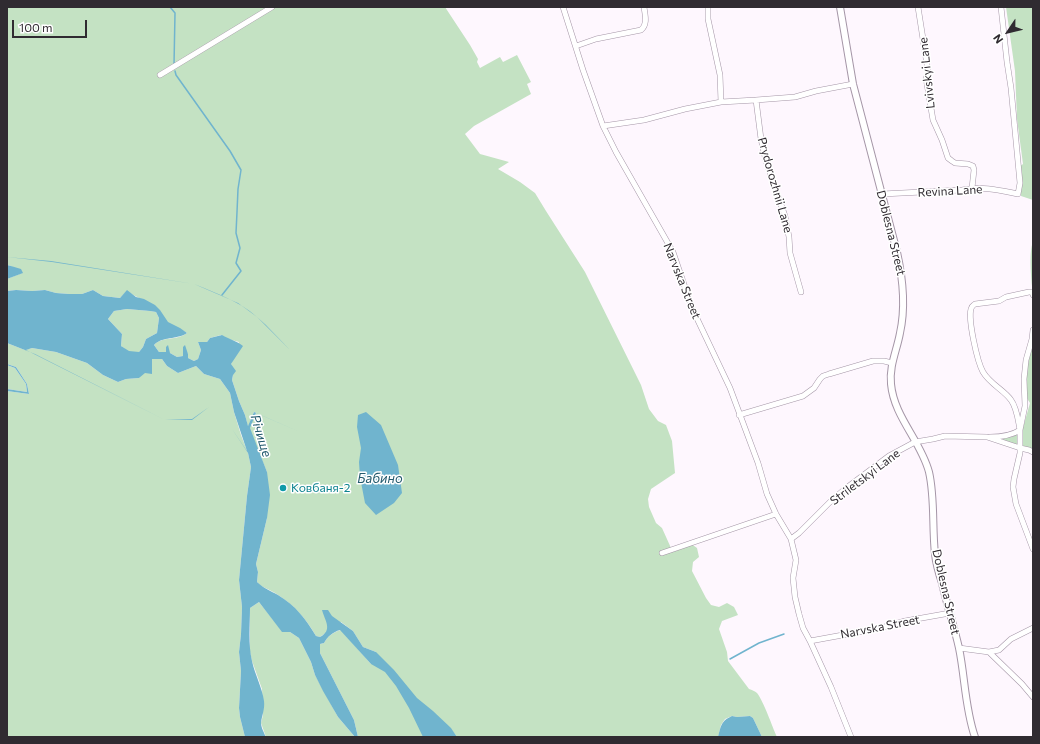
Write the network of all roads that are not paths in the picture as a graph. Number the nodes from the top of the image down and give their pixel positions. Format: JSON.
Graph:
{"nodes":[{"id":1,"x":272,"y":7,"type":"edge"},
{"id":2,"x":563,"y":7,"type":"edge"},
{"id":3,"x":644,"y":7,"type":"edge"},
{"id":4,"x":708,"y":7,"type":"edge"},
{"id":5,"x":840,"y":7,"type":"edge"},
{"id":6,"x":918,"y":7,"type":"edge"},
{"id":7,"x":1001,"y":7,"type":"edge"},
{"id":8,"x":576,"y":46,"type":"junction"},
{"id":9,"x":160,"y":74,"type":"dead end"},
{"id":10,"x":853,"y":84,"type":"junction"},
{"id":11,"x":756,"y":100,"type":"junction"},
{"id":12,"x":721,"y":102,"type":"junction"},
{"id":13,"x":603,"y":126,"type":"junction"},
{"id":14,"x":972,"y":188,"type":"junction"},
{"id":15,"x":882,"y":194,"type":"junction"},
{"id":16,"x":801,"y":292,"type":"dead end"},
{"id":17,"x":1033,"y":294,"type":"edge"},
{"id":18,"x":1033,"y":330,"type":"edge"},
{"id":19,"x":892,"y":363,"type":"junction"},
{"id":20,"x":739,"y":415,"type":"junction"},
{"id":21,"x":1020,"y":430,"type":"junction"},
{"id":22,"x":987,"y":438,"type":"junction"},
{"id":23,"x":915,"y":442,"type":"junction"},
{"id":24,"x":1020,"y":448,"type":"junction"},
{"id":25,"x":1033,"y":452,"type":"edge"},
{"id":26,"x":776,"y":514,"type":"junction"},
{"id":27,"x":791,"y":539,"type":"junction"},
{"id":28,"x":1033,"y":549,"type":"edge"},
{"id":29,"x":662,"y":552,"type":"dead end"},
{"id":30,"x":950,"y":613,"type":"junction"},
{"id":31,"x":1033,"y":628,"type":"edge"},
{"id":32,"x":810,"y":641,"type":"junction"},
{"id":33,"x":959,"y":648,"type":"junction"},
{"id":34,"x":989,"y":652,"type":"junction"},
{"id":35,"x":1033,"y":697,"type":"edge"},
{"id":36,"x":851,"y":737,"type":"edge"},
{"id":37,"x":975,"y":737,"type":"edge"}],
"edges":[{"from":1,"to":9,"type":"street"},
{"from":2,"to":8,"type":"street","name":"Narvska Street"},
{"from":3,"to":8,"type":"street"},
{"from":4,"to":12,"type":"street"},
{"from":5,"to":10,"type":"street","name":"Doblesna Street"},
{"from":6,"to":14,"type":"street","name":"Lvivskyi Lane"},
{"from":7,"to":14,"type":"street","name":"Revina Lane"},
{"from":8,"to":13,"type":"street","name":"Narvska Street"},
{"from":10,"to":11,"type":"street"},
{"from":10,"to":15,"type":"street","name":"Doblesna Street"},
{"from":11,"to":12,"type":"street"},
{"from":11,"to":16,"type":"street","name":"Prydorozhnii Lane"},
{"from":12,"to":13,"type":"street"},
{"from":13,"to":20,"type":"street","name":"Narvska Street"},
{"from":14,"to":15,"type":"street","name":"Revina Lane"},
{"from":15,"to":19,"type":"street","name":"Doblesna Street"},
{"from":17,"to":21,"type":"street"},
{"from":18,"to":21,"type":"street"},
{"from":19,"to":20,"type":"street"},
{"from":19,"to":23,"type":"street","name":"Doblesna Street"},
{"from":20,"to":26,"type":"street","name":"Narvska Street"},
{"from":21,"to":22,"type":"street"},
{"from":21,"to":24,"type":"street"},
{"from":22,"to":23,"type":"street","name":"Striletskyi Lane"},
{"from":22,"to":24,"type":"street","name":"Striletskyi Lane"},
{"from":23,"to":27,"type":"street","name":"Striletskyi Lane"},
{"from":23,"to":30,"type":"street","name":"Doblesna Street"},
{"from":24,"to":25,"type":"street","name":"Striletskyi Lane"},
{"from":24,"to":28,"type":"street"},
{"from":26,"to":27,"type":"street","name":"Narvska Street"},
{"from":26,"to":29,"type":"street"},
{"from":27,"to":32,"type":"street","name":"Narvska Street"},
{"from":30,"to":32,"type":"street","name":"Narvska Street"},
{"from":30,"to":33,"type":"street","name":"Doblesna Street"},
{"from":31,"to":34,"type":"street"},
{"from":32,"to":36,"type":"street","name":"Narvska Street"},
{"from":33,"to":34,"type":"street"},
{"from":33,"to":37,"type":"street","name":"Doblesna Street"},
{"from":34,"to":35,"type":"street"}]}
